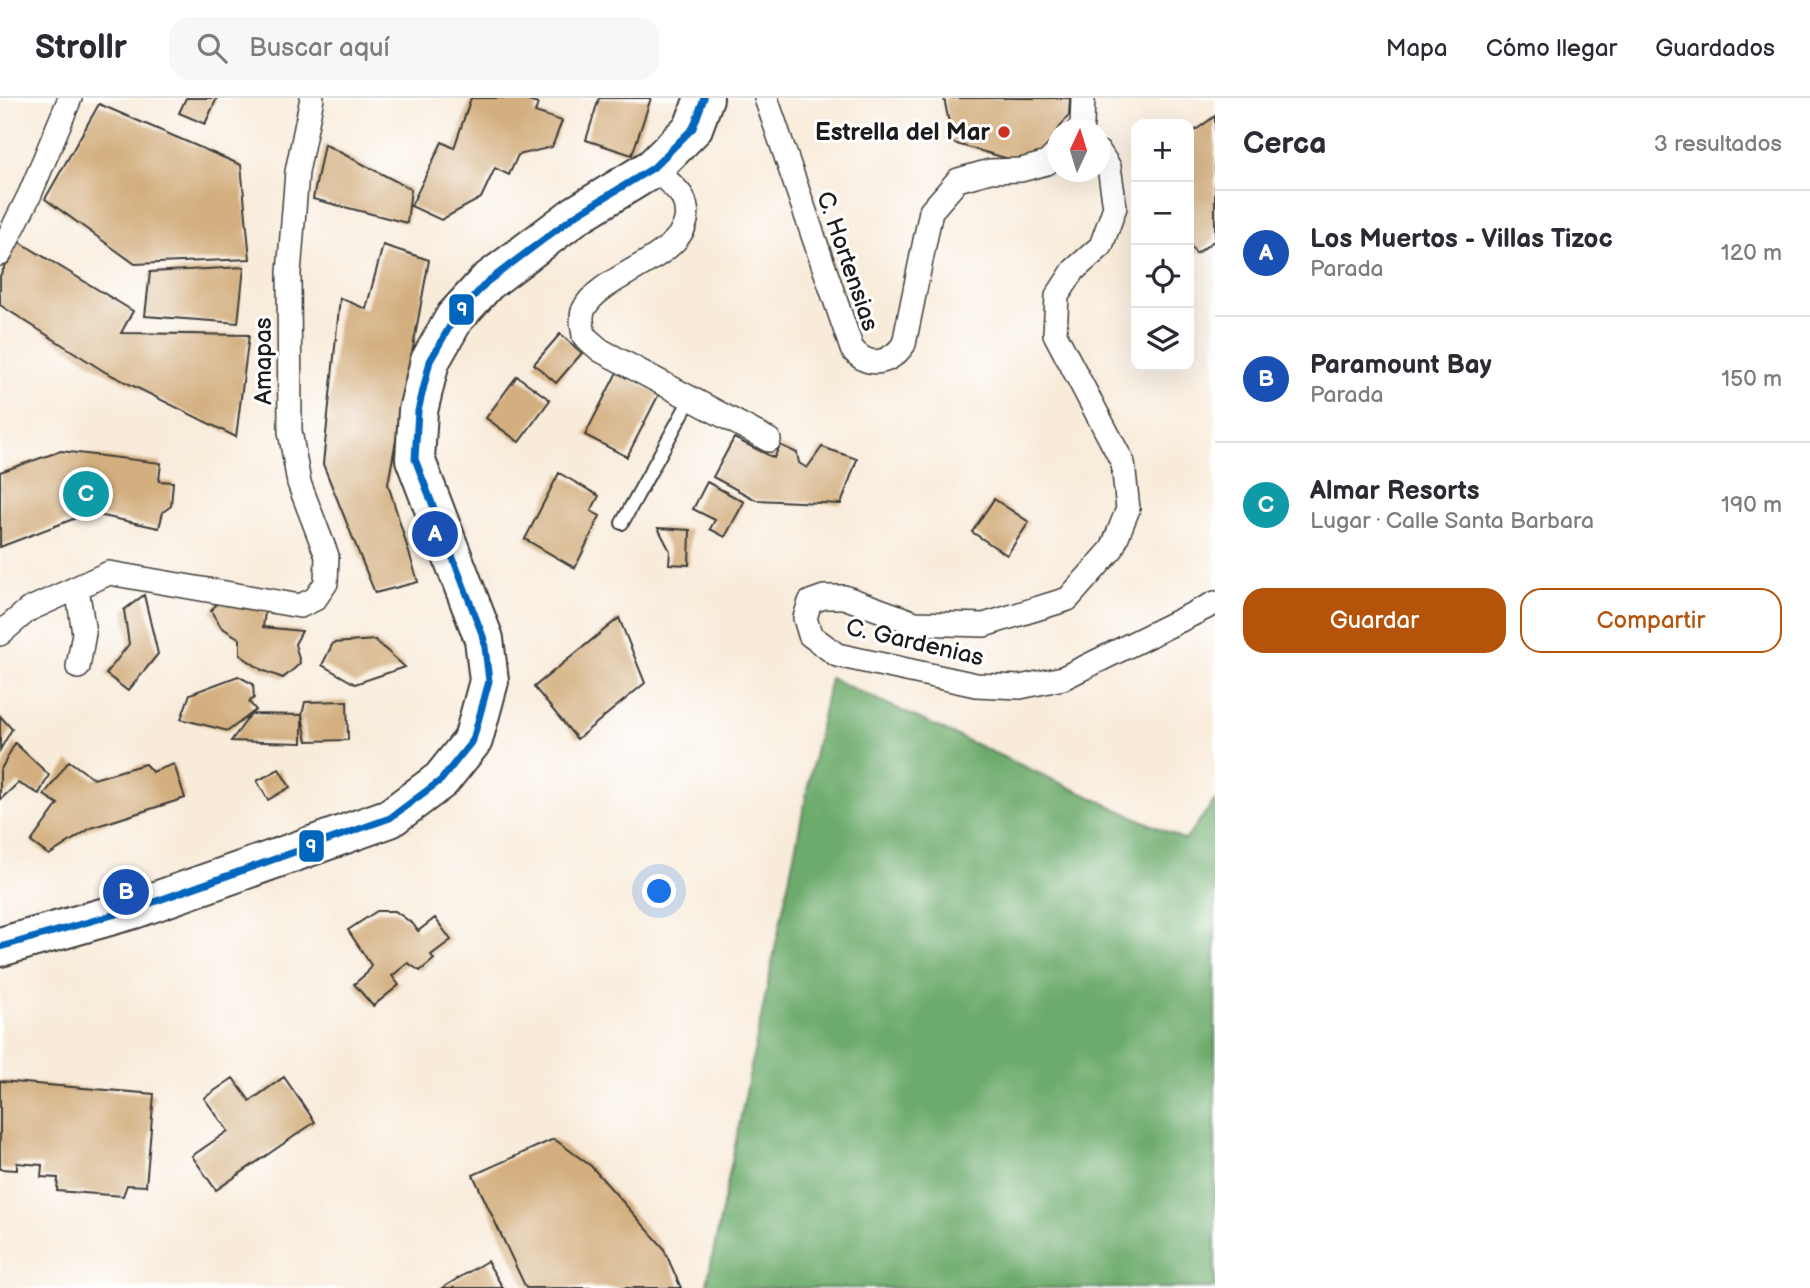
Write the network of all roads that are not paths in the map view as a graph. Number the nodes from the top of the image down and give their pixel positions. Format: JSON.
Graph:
{"nodes":[{"id":1,"x":69,"y":98,"type":"edge"},
{"id":2,"x":312,"y":98,"type":"edge"},
{"id":3,"x":704,"y":98,"type":"edge"},
{"id":4,"x":766,"y":98,"type":"edge"},
{"id":5,"x":1083,"y":98,"type":"edge"},
{"id":6,"x":1082,"y":119,"type":"edge"},
{"id":7,"x":1047,"y":163,"type":"edge"},
{"id":8,"x":653,"y":168,"type":"junction"},
{"id":9,"x":1110,"y":174,"type":"edge"},
{"id":10,"x":0,"y":254,"type":"edge"},
{"id":11,"x":691,"y":398,"type":"junction"},
{"id":12,"x":769,"y":440,"type":"dead end"},
{"id":13,"x":622,"y":523,"type":"dead end"},
{"id":14,"x":77,"y":588,"type":"junction"},
{"id":15,"x":1215,"y":603,"type":"edge"},
{"id":16,"x":0,"y":634,"type":"edge"},
{"id":17,"x":78,"y":667,"type":"dead end"},
{"id":18,"x":0,"y":947,"type":"edge"}],
"edges":[{"from":1,"to":10,"type":"street"},
{"from":2,"to":14,"type":"street","name":"Amapas"},
{"from":3,"to":8,"type":"highway"},
{"from":4,"to":7,"type":"street","name":"C. Hortensias"},
{"from":5,"to":6,"type":"street"},
{"from":8,"to":11,"type":"street"},
{"from":8,"to":18,"type":"highway"},
{"from":9,"to":15,"type":"street","name":"C. Gardenias"},
{"from":11,"to":12,"type":"street"},
{"from":11,"to":13,"type":"lane"},
{"from":14,"to":16,"type":"street"},
{"from":14,"to":17,"type":"street"}]}
